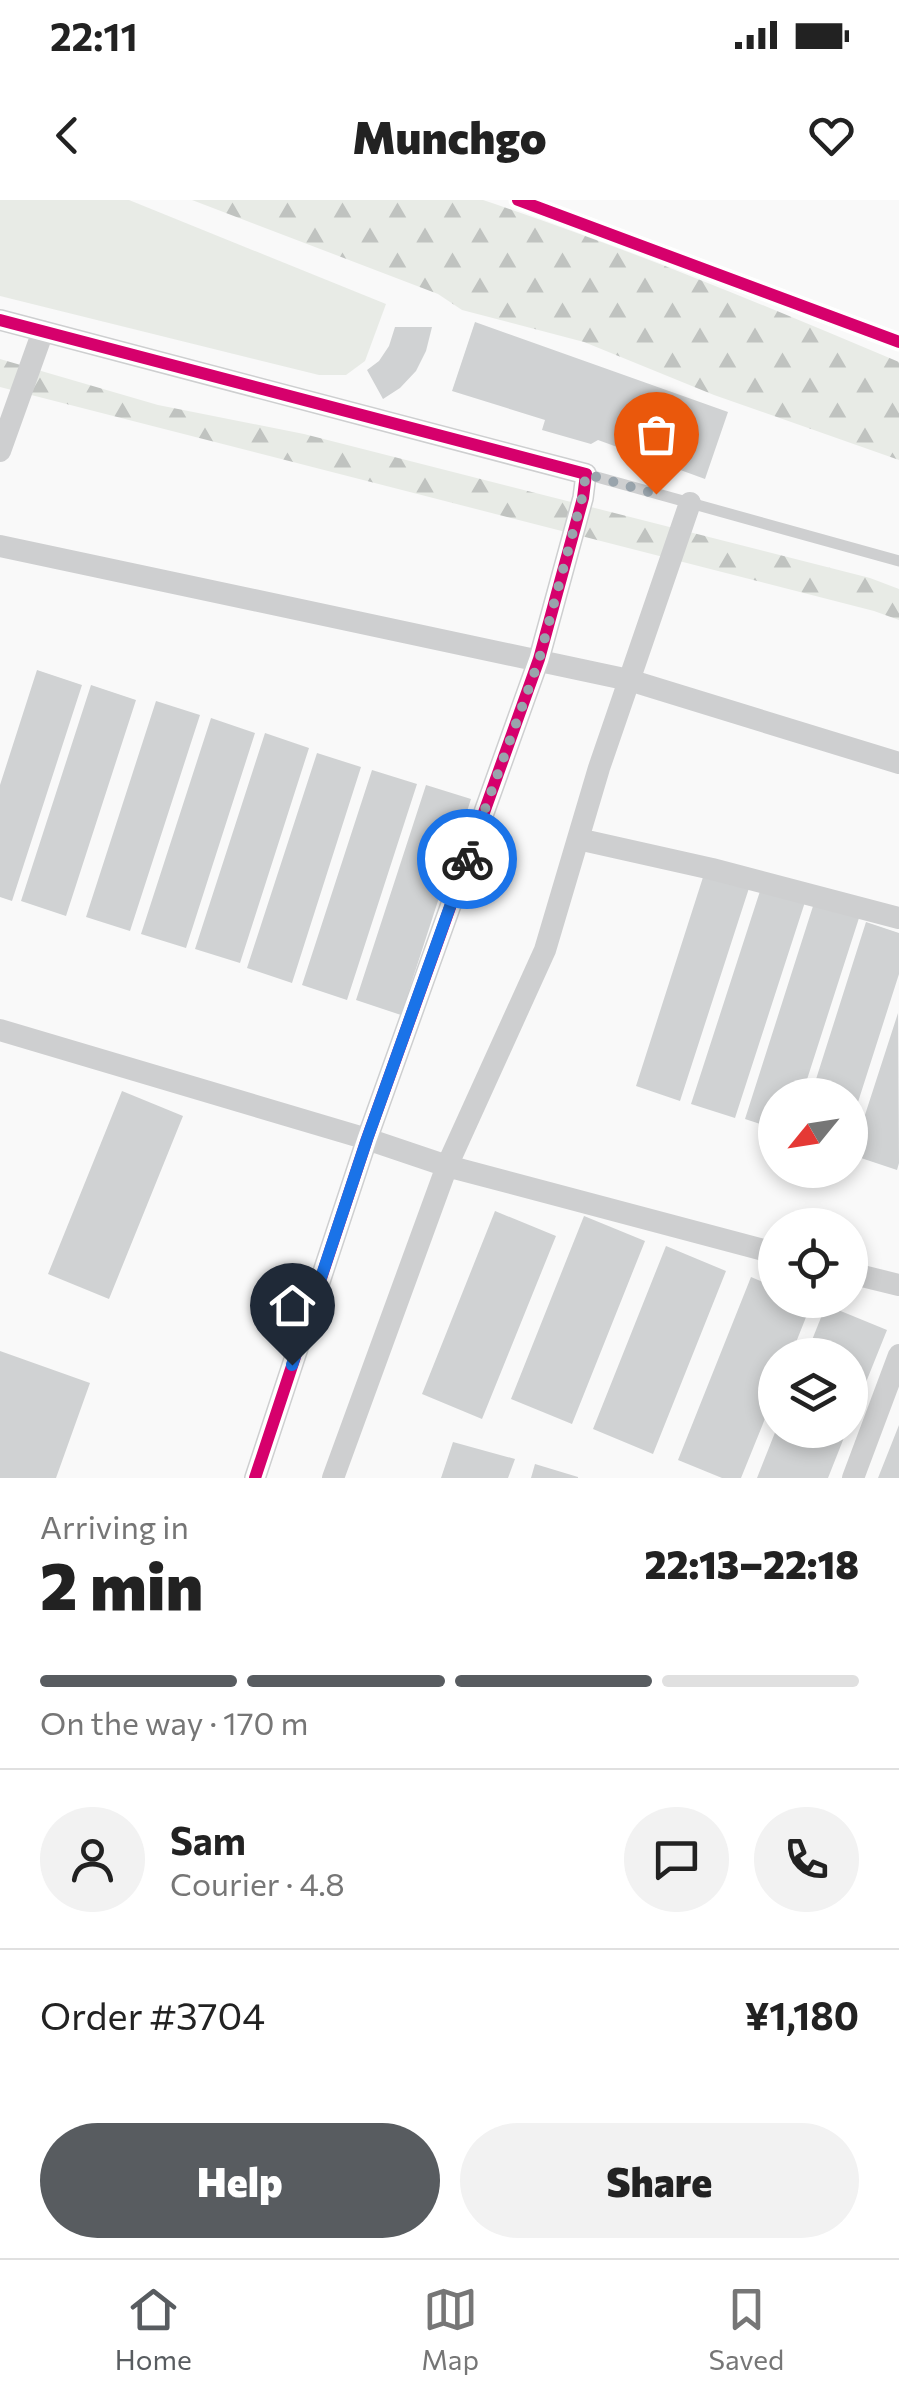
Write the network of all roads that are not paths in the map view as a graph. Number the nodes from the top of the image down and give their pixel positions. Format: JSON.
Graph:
{"nodes":[{"id":1,"x":0,"y":320,"type":"edge"},
{"id":2,"x":43,"y":331,"type":"junction"},
{"id":3,"x":0,"y":451,"type":"edge"},
{"id":4,"x":586,"y":474,"type":"junction"},
{"id":5,"x":690,"y":504,"type":"junction"},
{"id":6,"x":0,"y":546,"type":"edge"},
{"id":7,"x":899,"y":562,"type":"edge"},
{"id":8,"x":539,"y":660,"type":"junction"},
{"id":9,"x":629,"y":680,"type":"junction"},
{"id":10,"x":899,"y":763,"type":"edge"},
{"id":11,"x":578,"y":839,"type":"junction"},
{"id":12,"x":899,"y":918,"type":"edge"},
{"id":13,"x":0,"y":1030,"type":"edge"},
{"id":14,"x":367,"y":1139,"type":"junction"},
{"id":15,"x":447,"y":1166,"type":"junction"},
{"id":16,"x":758,"y":1248,"type":"edge"},
{"id":17,"x":868,"y":1277,"type":"edge"},
{"id":18,"x":899,"y":1286,"type":"edge"},
{"id":19,"x":899,"y":1355,"type":"edge"},
{"id":20,"x":255,"y":1478,"type":"edge"},
{"id":21,"x":333,"y":1478,"type":"edge"},
{"id":22,"x":853,"y":1478,"type":"edge"}],
"edges":[{"from":1,"to":2,"type":"street"},
{"from":2,"to":3,"type":"street"},
{"from":2,"to":4,"type":"street"},
{"from":4,"to":5,"type":"lane"},
{"from":4,"to":8,"type":"street"},
{"from":5,"to":7,"type":"lane"},
{"from":5,"to":9,"type":"street"},
{"from":6,"to":8,"type":"street"},
{"from":8,"to":9,"type":"street"},
{"from":8,"to":14,"type":"street"},
{"from":9,"to":10,"type":"street"},
{"from":9,"to":11,"type":"street"},
{"from":11,"to":12,"type":"street"},
{"from":11,"to":15,"type":"street"},
{"from":13,"to":14,"type":"street"},
{"from":14,"to":15,"type":"street"},
{"from":14,"to":20,"type":"street"},
{"from":15,"to":16,"type":"street"},
{"from":15,"to":21,"type":"street"},
{"from":17,"to":18,"type":"street"},
{"from":19,"to":22,"type":"street"}]}
